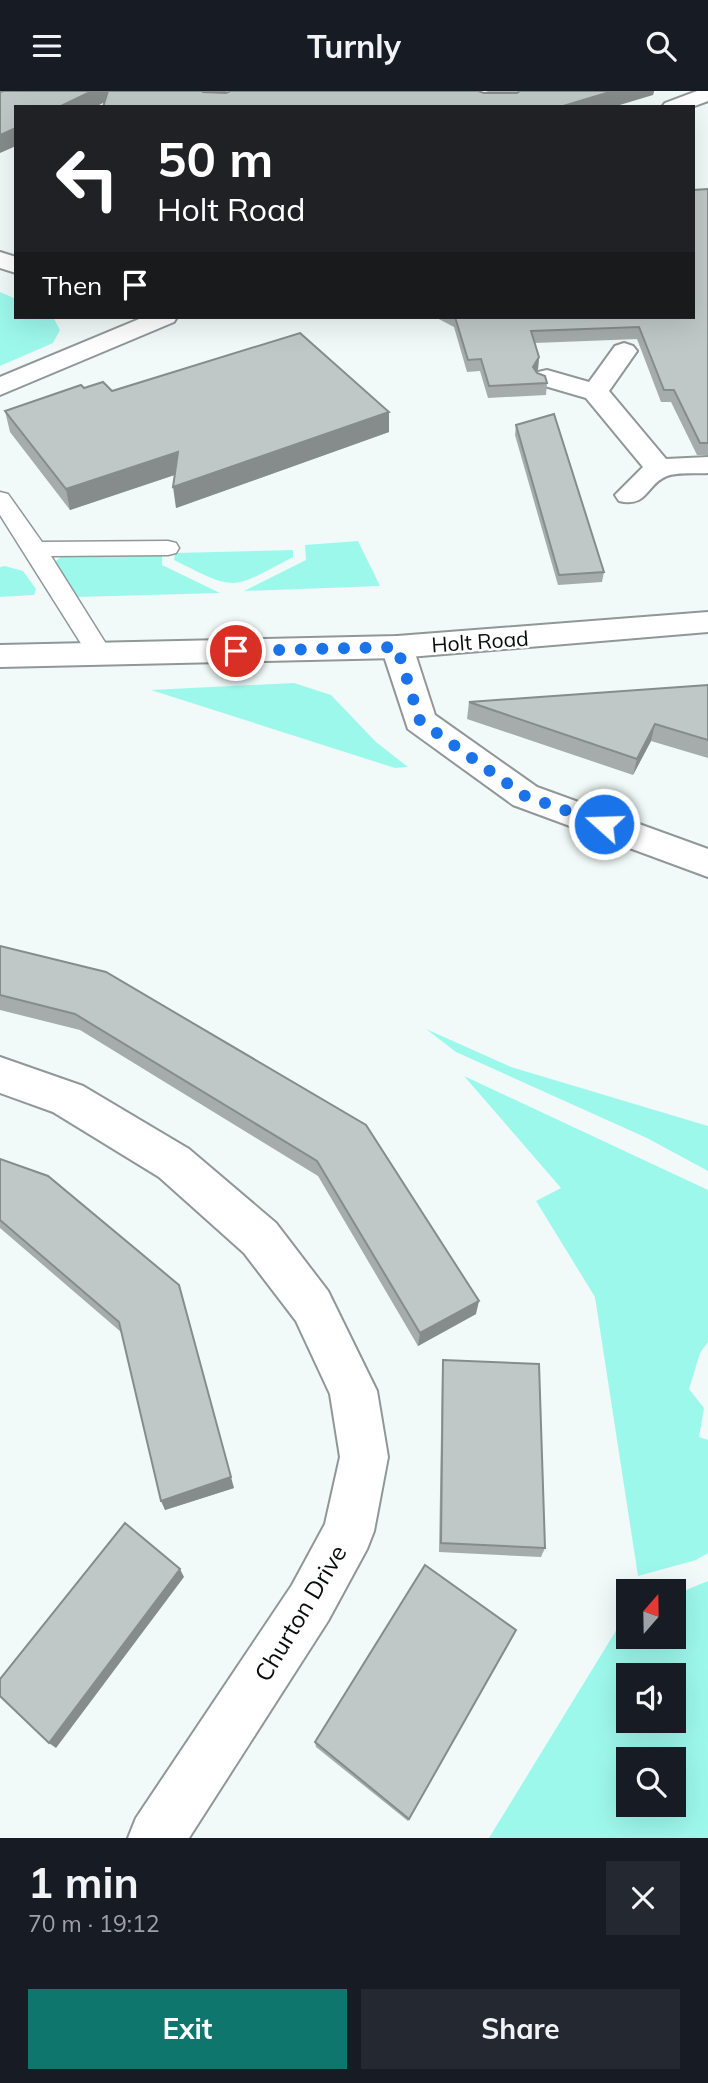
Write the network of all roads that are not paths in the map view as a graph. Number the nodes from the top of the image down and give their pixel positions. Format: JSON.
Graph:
{"nodes":[{"id":1,"x":708,"y":94,"type":"edge"},
{"id":2,"x":678,"y":105,"type":"edge"},
{"id":3,"x":3,"y":246,"type":"edge"},
{"id":4,"x":14,"y":262,"type":"edge"},
{"id":5,"x":150,"y":319,"type":"edge"},
{"id":6,"x":624,"y":351,"type":"dead end"},
{"id":7,"x":547,"y":378,"type":"edge"},
{"id":8,"x":0,"y":387,"type":"edge"},
{"id":9,"x":595,"y":392,"type":"junction"},
{"id":10,"x":708,"y":465,"type":"edge"},
{"id":11,"x":659,"y":468,"type":"junction"},
{"id":12,"x":629,"y":495,"type":"dead end"},
{"id":13,"x":0,"y":499,"type":"edge"},
{"id":14,"x":168,"y":548,"type":"dead end"},
{"id":15,"x":35,"y":549,"type":"junction"},
{"id":16,"x":708,"y":622,"type":"edge"},
{"id":17,"x":397,"y":647,"type":"junction"},
{"id":18,"x":101,"y":655,"type":"junction"},
{"id":19,"x":0,"y":656,"type":"edge"},
{"id":20,"x":708,"y":863,"type":"edge"},
{"id":21,"x":0,"y":1075,"type":"edge"},
{"id":22,"x":156,"y":1838,"type":"edge"}],
"edges":[{"from":1,"to":2,"type":"street"},
{"from":3,"to":4,"type":"street"},
{"from":5,"to":8,"type":"street"},
{"from":6,"to":9,"type":"street"},
{"from":7,"to":9,"type":"street"},
{"from":9,"to":11,"type":"street"},
{"from":10,"to":11,"type":"street"},
{"from":11,"to":12,"type":"street"},
{"from":13,"to":15,"type":"lane"},
{"from":14,"to":15,"type":"lane"},
{"from":15,"to":18,"type":"lane"},
{"from":16,"to":17,"type":"street","name":"Holt Road"},
{"from":17,"to":18,"type":"street","name":"Holt Road"},
{"from":17,"to":20,"type":"street"},
{"from":18,"to":19,"type":"street","name":"Holt Road"},
{"from":21,"to":22,"type":"street","name":"Churton Drive"}]}
